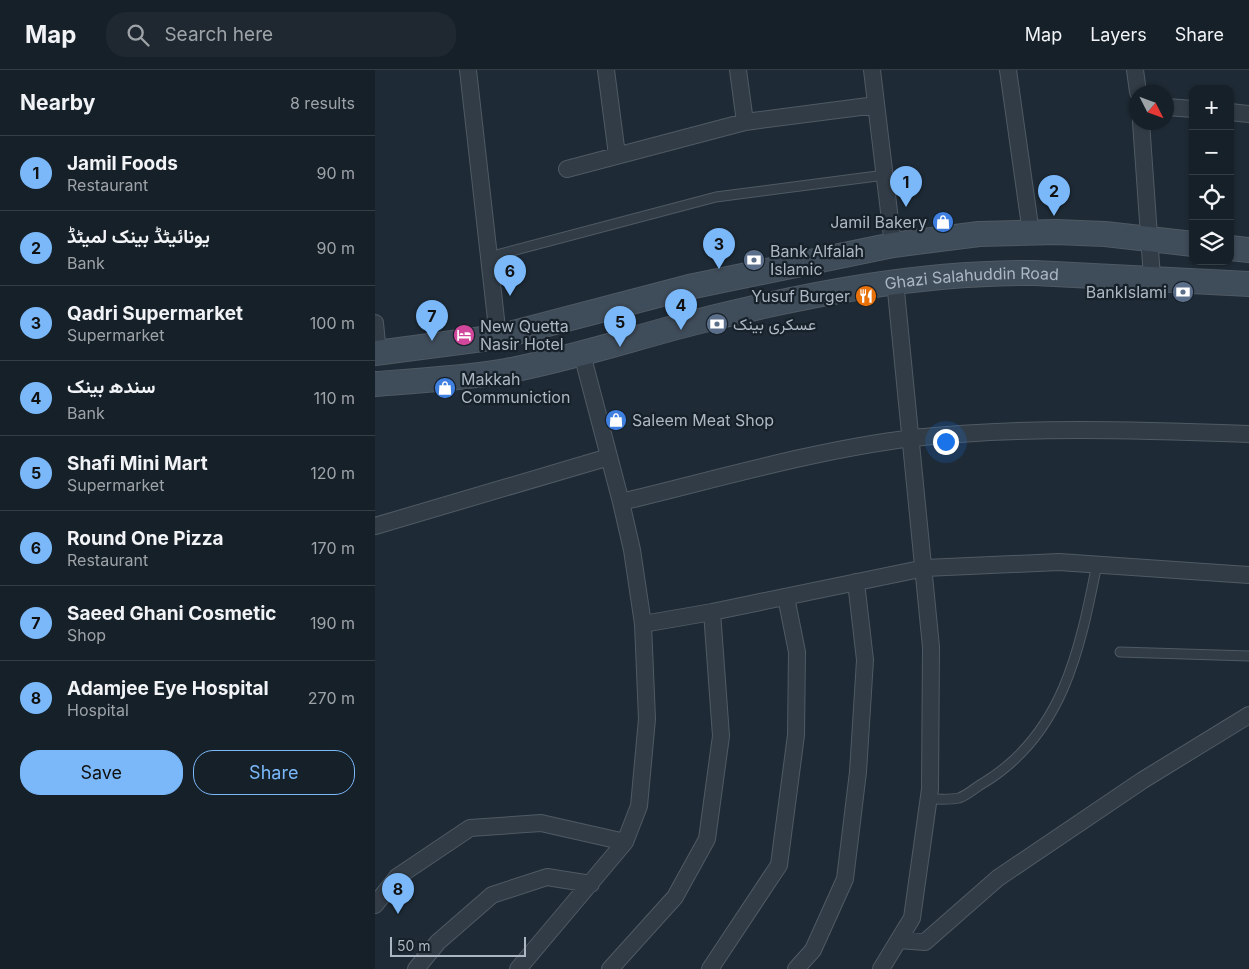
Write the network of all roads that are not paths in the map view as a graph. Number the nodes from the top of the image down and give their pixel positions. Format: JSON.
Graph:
{"nodes":[{"id":1,"x":468,"y":70,"type":"edge"},
{"id":2,"x":605,"y":70,"type":"edge"},
{"id":3,"x":738,"y":70,"type":"edge"},
{"id":4,"x":872,"y":70,"type":"edge"},
{"id":5,"x":1008,"y":70,"type":"edge"},
{"id":6,"x":1135,"y":70,"type":"edge"},
{"id":7,"x":1137,"y":85,"type":"edge"},
{"id":8,"x":876,"y":104,"type":"junction"},
{"id":9,"x":1174,"y":108,"type":"edge"},
{"id":10,"x":1189,"y":109,"type":"edge"},
{"id":11,"x":1234,"y":112,"type":"edge"},
{"id":12,"x":1249,"y":114,"type":"edge"},
{"id":13,"x":745,"y":122,"type":"junction"},
{"id":14,"x":1142,"y":130,"type":"edge"},
{"id":15,"x":617,"y":155,"type":"junction"},
{"id":16,"x":567,"y":170,"type":"dead end"},
{"id":17,"x":885,"y":175,"type":"junction"},
{"id":18,"x":1031,"y":233,"type":"junction"},
{"id":19,"x":1150,"y":239,"type":"junction"},
{"id":20,"x":1189,"y":244,"type":"edge"},
{"id":21,"x":893,"y":245,"type":"junction"},
{"id":22,"x":1234,"y":248,"type":"edge"},
{"id":23,"x":1249,"y":250,"type":"edge"},
{"id":24,"x":489,"y":257,"type":"junction"},
{"id":25,"x":1152,"y":278,"type":"junction"},
{"id":26,"x":895,"y":281,"type":"junction"},
{"id":27,"x":1249,"y":284,"type":"edge"},
{"id":28,"x":375,"y":323,"type":"edge"},
{"id":29,"x":498,"y":337,"type":"junction"},
{"id":30,"x":377,"y":353,"type":"edge"},
{"id":31,"x":582,"y":354,"type":"junction"},
{"id":32,"x":375,"y":384,"type":"edge"},
{"id":33,"x":1249,"y":434,"type":"edge"},
{"id":34,"x":912,"y":438,"type":"junction"},
{"id":35,"x":609,"y":457,"type":"junction"},
{"id":36,"x":621,"y":502,"type":"junction"},
{"id":37,"x":375,"y":526,"type":"edge"},
{"id":38,"x":1097,"y":564,"type":"junction"},
{"id":39,"x":925,"y":568,"type":"junction"},
{"id":40,"x":1249,"y":575,"type":"edge"},
{"id":41,"x":856,"y":582,"type":"junction"},
{"id":42,"x":786,"y":597,"type":"junction"},
{"id":43,"x":713,"y":612,"type":"junction"},
{"id":44,"x":643,"y":624,"type":"junction"},
{"id":45,"x":1120,"y":652,"type":"dead end"},
{"id":46,"x":1249,"y":656,"type":"edge"},
{"id":47,"x":1249,"y":715,"type":"edge"},
{"id":48,"x":929,"y":799,"type":"junction"},
{"id":49,"x":625,"y":842,"type":"junction"},
{"id":50,"x":591,"y":884,"type":"junction"},
{"id":51,"x":375,"y":905,"type":"edge"},
{"id":52,"x":899,"y":940,"type":"junction"},
{"id":53,"x":416,"y":969,"type":"edge"},
{"id":54,"x":518,"y":969,"type":"edge"},
{"id":55,"x":611,"y":969,"type":"edge"},
{"id":56,"x":710,"y":969,"type":"edge"},
{"id":57,"x":797,"y":969,"type":"edge"},
{"id":58,"x":881,"y":969,"type":"edge"}],
"edges":[{"from":1,"to":24,"type":"street"},
{"from":2,"to":15,"type":"street"},
{"from":3,"to":13,"type":"street"},
{"from":4,"to":8,"type":"street"},
{"from":5,"to":18,"type":"street"},
{"from":6,"to":7,"type":"street"},
{"from":8,"to":13,"type":"street"},
{"from":8,"to":17,"type":"street"},
{"from":9,"to":10,"type":"street"},
{"from":11,"to":12,"type":"street"},
{"from":13,"to":15,"type":"street"},
{"from":14,"to":19,"type":"street"},
{"from":15,"to":16,"type":"street"},
{"from":17,"to":21,"type":"street"},
{"from":17,"to":24,"type":"lane"},
{"from":18,"to":19,"type":"main road"},
{"from":18,"to":21,"type":"main road"},
{"from":19,"to":20,"type":"main road"},
{"from":19,"to":25,"type":"street"},
{"from":21,"to":29,"type":"main road"},
{"from":22,"to":23,"type":"main road"},
{"from":24,"to":29,"type":"street"},
{"from":25,"to":26,"type":"main road","name":"Ghazi Salahuddin Road"},
{"from":25,"to":27,"type":"main road","name":"Ghazi Salahuddin Road"},
{"from":26,"to":31,"type":"main road","name":"Ghazi Salahuddin Road"},
{"from":26,"to":34,"type":"street"},
{"from":28,"to":30,"type":"street"},
{"from":29,"to":30,"type":"main road"},
{"from":31,"to":32,"type":"main road","name":"Ghazi Salahuddin Road"},
{"from":31,"to":35,"type":"street"},
{"from":33,"to":34,"type":"street"},
{"from":34,"to":36,"type":"street"},
{"from":34,"to":39,"type":"street"},
{"from":35,"to":36,"type":"street"},
{"from":35,"to":37,"type":"street"},
{"from":36,"to":44,"type":"street"},
{"from":38,"to":39,"type":"street"},
{"from":38,"to":40,"type":"street"},
{"from":38,"to":48,"type":"lane"},
{"from":39,"to":41,"type":"street"},
{"from":39,"to":48,"type":"street"},
{"from":41,"to":42,"type":"street"},
{"from":41,"to":57,"type":"street"},
{"from":42,"to":43,"type":"street"},
{"from":42,"to":56,"type":"street"},
{"from":43,"to":44,"type":"street"},
{"from":43,"to":55,"type":"street"},
{"from":44,"to":49,"type":"street"},
{"from":45,"to":46,"type":"lane"},
{"from":47,"to":52,"type":"street"},
{"from":48,"to":52,"type":"street"},
{"from":49,"to":50,"type":"street"},
{"from":49,"to":51,"type":"street"},
{"from":50,"to":53,"type":"street"},
{"from":50,"to":54,"type":"street"},
{"from":52,"to":58,"type":"street"}]}
